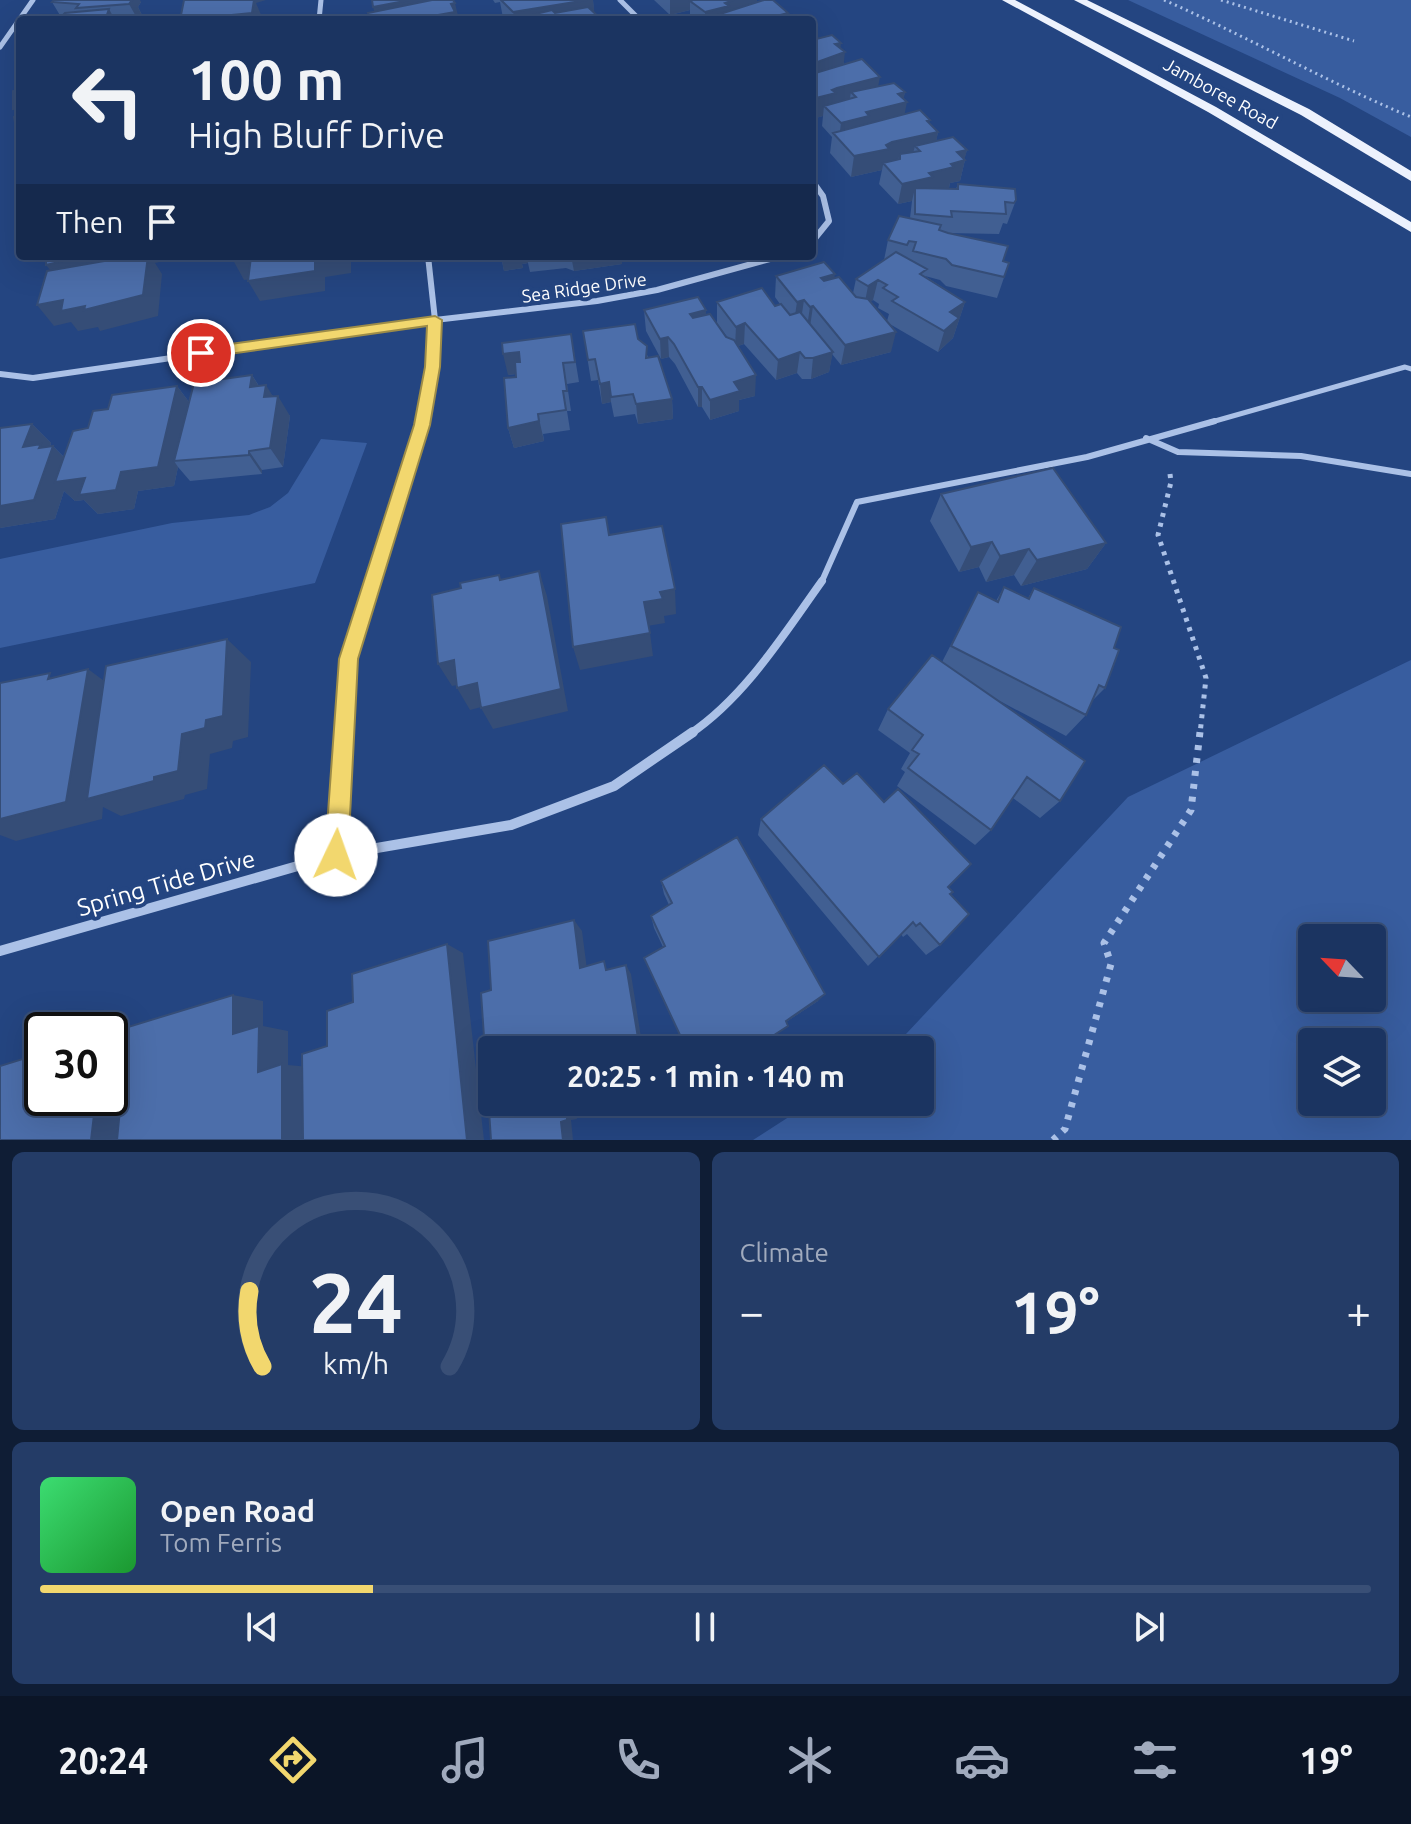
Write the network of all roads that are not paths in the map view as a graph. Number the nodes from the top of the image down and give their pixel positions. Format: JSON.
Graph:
{"nodes":[{"id":1,"x":620,"y":0,"type":"edge"},
{"id":2,"x":1007,"y":0,"type":"edge"},
{"id":3,"x":1079,"y":0,"type":"edge"},
{"id":4,"x":636,"y":16,"type":"edge"},
{"id":5,"x":16,"y":24,"type":"edge"},
{"id":6,"x":0,"y":47,"type":"edge"},
{"id":7,"x":1411,"y":177,"type":"edge"},
{"id":8,"x":816,"y":186,"type":"edge"},
{"id":9,"x":1411,"y":228,"type":"edge"},
{"id":10,"x":816,"y":237,"type":"edge"},
{"id":11,"x":428,"y":260,"type":"edge"},
{"id":12,"x":766,"y":260,"type":"edge"},
{"id":13,"x":435,"y":320,"type":"junction"},
{"id":14,"x":1411,"y":369,"type":"edge"},
{"id":15,"x":0,"y":374,"type":"edge"},
{"id":16,"x":1146,"y":438,"type":"junction"},
{"id":17,"x":1411,"y":474,"type":"edge"},
{"id":18,"x":822,"y":581,"type":"joint"},
{"id":19,"x":336,"y":855,"type":"junction"},
{"id":20,"x":0,"y":951,"type":"edge"}],
"edges":[{"from":1,"to":4,"type":"street"},
{"from":2,"to":9,"type":"main road","name":"Jamboree Road"},
{"from":3,"to":7,"type":"main road","name":"Jamboree Road"},
{"from":5,"to":6,"type":"street"},
{"from":8,"to":10,"type":"street"},
{"from":11,"to":13,"type":"street"},
{"from":12,"to":13,"type":"street","name":"Sea Ridge Drive"},
{"from":13,"to":15,"type":"street","name":"Sea Ridge Drive"},
{"from":13,"to":19,"type":"street"},
{"from":14,"to":16,"type":"lane"},
{"from":16,"to":17,"type":"lane"},
{"from":16,"to":18,"type":"lane"},
{"from":18,"to":19,"type":"street","name":"Spring Tide Drive"},
{"from":19,"to":20,"type":"street","name":"Spring Tide Drive"}]}
